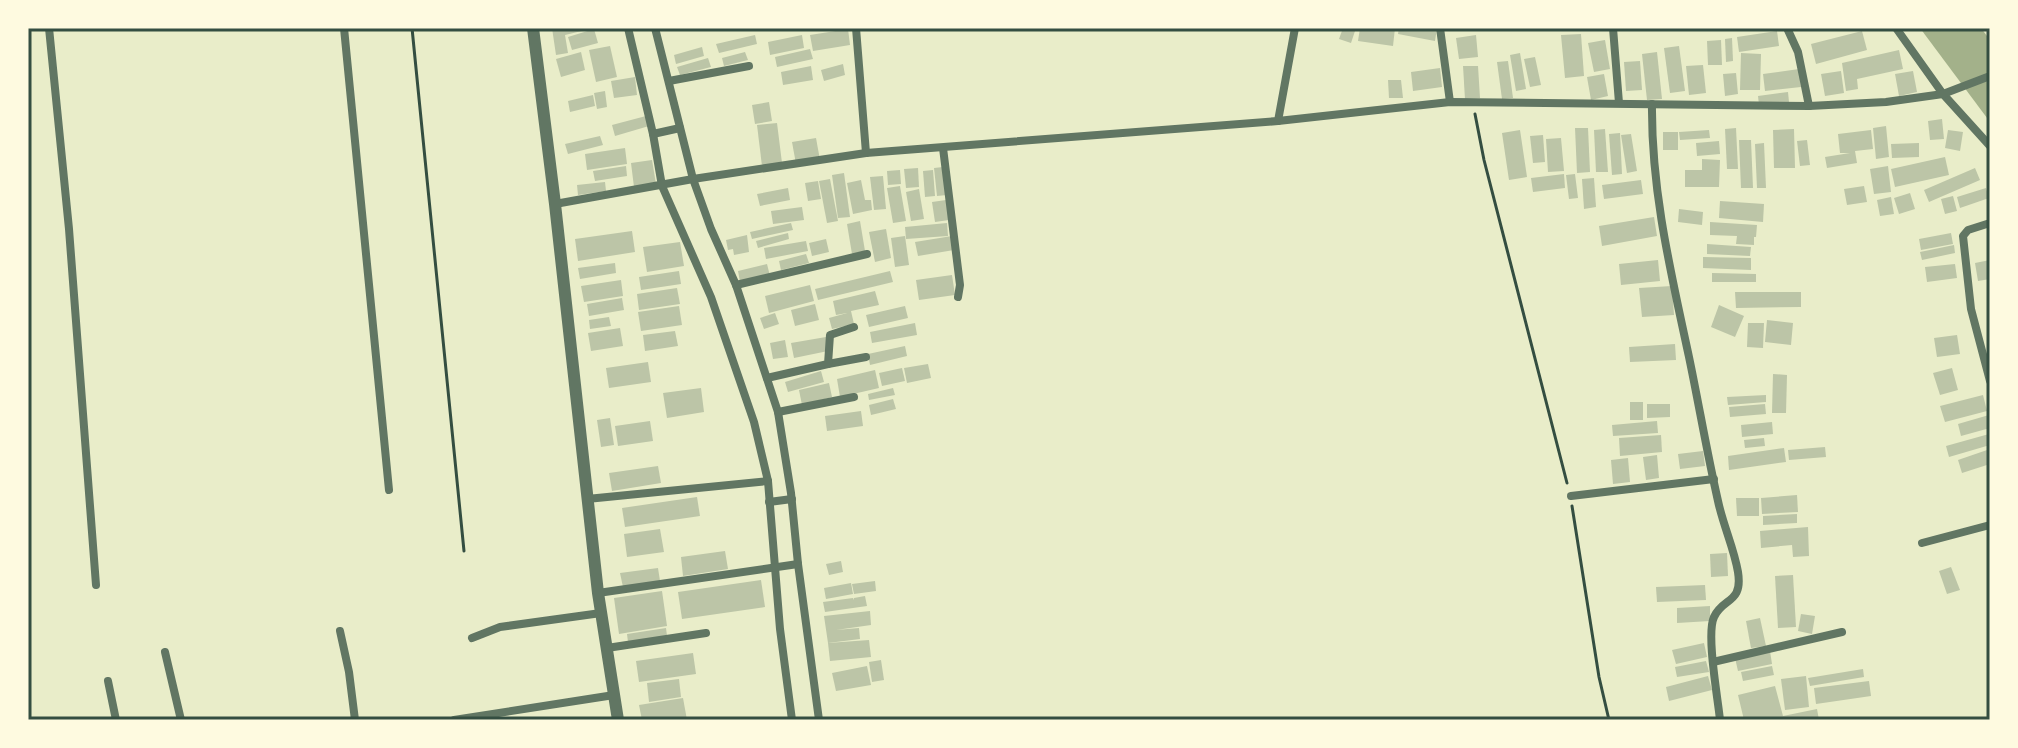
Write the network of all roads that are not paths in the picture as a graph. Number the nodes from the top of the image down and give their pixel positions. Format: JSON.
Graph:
{"nodes":[{"id":1,"x":49,"y":28,"type":"edge"},
{"id":2,"x":344,"y":28,"type":"edge"},
{"id":3,"x":533,"y":28,"type":"edge"},
{"id":4,"x":628,"y":28,"type":"edge"},
{"id":5,"x":655,"y":28,"type":"edge"},
{"id":6,"x":856,"y":28,"type":"edge"},
{"id":7,"x":1295,"y":28,"type":"edge"},
{"id":8,"x":1440,"y":28,"type":"edge"},
{"id":9,"x":1613,"y":28,"type":"edge"},
{"id":10,"x":1787,"y":28,"type":"edge"},
{"id":11,"x":1896,"y":28,"type":"edge"},
{"id":12,"x":749,"y":66,"type":"dead end"},
{"id":13,"x":1990,"y":76,"type":"edge"},
{"id":14,"x":669,"y":81,"type":"junction"},
{"id":15,"x":1948,"y":92,"type":"junction"},
{"id":16,"x":1450,"y":102,"type":"junction"},
{"id":17,"x":1619,"y":103,"type":"junction"},
{"id":18,"x":1652,"y":104,"type":"junction"},
{"id":19,"x":1809,"y":106,"type":"junction"},
{"id":20,"x":1278,"y":121,"type":"junction"},
{"id":21,"x":677,"y":128,"type":"junction"},
{"id":22,"x":655,"y":133,"type":"junction"},
{"id":23,"x":1990,"y":146,"type":"edge"},
{"id":24,"x":943,"y":148,"type":"junction"},
{"id":25,"x":866,"y":153,"type":"junction"},
{"id":26,"x":693,"y":179,"type":"junction"},
{"id":27,"x":665,"y":185,"type":"junction"},
{"id":28,"x":555,"y":204,"type":"junction"},
{"id":29,"x":1990,"y":223,"type":"edge"},
{"id":30,"x":867,"y":254,"type":"dead end"},
{"id":31,"x":736,"y":285,"type":"junction"},
{"id":32,"x":958,"y":297,"type":"dead end"},
{"id":33,"x":854,"y":327,"type":"dead end"},
{"id":34,"x":866,"y":357,"type":"dead end"},
{"id":35,"x":828,"y":364,"type":"junction"},
{"id":36,"x":767,"y":378,"type":"junction"},
{"id":37,"x":1990,"y":381,"type":"edge"},
{"id":38,"x":854,"y":397,"type":"dead end"},
{"id":39,"x":778,"y":412,"type":"junction"},
{"id":40,"x":1714,"y":479,"type":"junction"},
{"id":41,"x":768,"y":481,"type":"junction"},
{"id":42,"x":389,"y":490,"type":"dead end"},
{"id":43,"x":1571,"y":496,"type":"road end"},
{"id":44,"x":587,"y":499,"type":"junction"},
{"id":45,"x":789,"y":500,"type":"junction"},
{"id":46,"x":772,"y":501,"type":"junction"},
{"id":47,"x":1990,"y":525,"type":"edge"},
{"id":48,"x":1922,"y":543,"type":"dead end"},
{"id":49,"x":795,"y":564,"type":"junction"},
{"id":50,"x":776,"y":568,"type":"junction"},
{"id":51,"x":96,"y":585,"type":"dead end"},
{"id":52,"x":598,"y":593,"type":"junction"},
{"id":53,"x":601,"y":613,"type":"junction"},
{"id":54,"x":340,"y":631,"type":"dead end"},
{"id":55,"x":1842,"y":632,"type":"dead end"},
{"id":56,"x":706,"y":633,"type":"dead end"},
{"id":57,"x":472,"y":638,"type":"dead end"},
{"id":58,"x":607,"y":648,"type":"junction"},
{"id":59,"x":165,"y":652,"type":"dead end"},
{"id":60,"x":1713,"y":662,"type":"junction"},
{"id":61,"x":108,"y":681,"type":"dead end"},
{"id":62,"x":614,"y":695,"type":"junction"},
{"id":63,"x":116,"y":720,"type":"edge"},
{"id":64,"x":181,"y":720,"type":"edge"},
{"id":65,"x":355,"y":720,"type":"edge"},
{"id":66,"x":454,"y":720,"type":"edge"},
{"id":67,"x":618,"y":720,"type":"edge"},
{"id":68,"x":792,"y":720,"type":"edge"},
{"id":69,"x":819,"y":720,"type":"edge"},
{"id":70,"x":1720,"y":720,"type":"edge"}],
"edges":[{"from":1,"to":51,"type":"street"},
{"from":2,"to":42,"type":"street"},
{"from":3,"to":28,"type":"street"},
{"from":4,"to":22,"type":"street"},
{"from":5,"to":14,"type":"street"},
{"from":6,"to":25,"type":"street"},
{"from":7,"to":20,"type":"street"},
{"from":8,"to":16,"type":"street"},
{"from":9,"to":17,"type":"street"},
{"from":10,"to":19,"type":"street"},
{"from":11,"to":15,"type":"street"},
{"from":12,"to":14,"type":"street"},
{"from":13,"to":15,"type":"street"},
{"from":14,"to":21,"type":"street"},
{"from":15,"to":19,"type":"street"},
{"from":15,"to":23,"type":"street"},
{"from":16,"to":17,"type":"street"},
{"from":16,"to":20,"type":"street"},
{"from":17,"to":18,"type":"street"},
{"from":18,"to":19,"type":"street"},
{"from":18,"to":40,"type":"street"},
{"from":20,"to":24,"type":"street"},
{"from":21,"to":22,"type":"street"},
{"from":21,"to":26,"type":"street"},
{"from":22,"to":27,"type":"street"},
{"from":24,"to":25,"type":"street"},
{"from":24,"to":32,"type":"street"},
{"from":25,"to":26,"type":"street"},
{"from":26,"to":27,"type":"street"},
{"from":26,"to":31,"type":"street"},
{"from":27,"to":28,"type":"street"},
{"from":27,"to":41,"type":"street"},
{"from":28,"to":44,"type":"street"},
{"from":29,"to":37,"type":"street"},
{"from":30,"to":31,"type":"street"},
{"from":31,"to":36,"type":"street"},
{"from":33,"to":35,"type":"street"},
{"from":34,"to":35,"type":"street"},
{"from":35,"to":36,"type":"street"},
{"from":36,"to":39,"type":"street"},
{"from":38,"to":39,"type":"street"},
{"from":39,"to":45,"type":"street"},
{"from":40,"to":43,"type":"street"},
{"from":40,"to":60,"type":"street"},
{"from":41,"to":44,"type":"street"},
{"from":41,"to":46,"type":"street"},
{"from":44,"to":52,"type":"street"},
{"from":45,"to":46,"type":"street"},
{"from":45,"to":49,"type":"street"},
{"from":46,"to":50,"type":"street"},
{"from":47,"to":48,"type":"street"},
{"from":49,"to":50,"type":"street"},
{"from":49,"to":69,"type":"street"},
{"from":50,"to":52,"type":"street"},
{"from":50,"to":68,"type":"street"},
{"from":52,"to":53,"type":"street"},
{"from":53,"to":57,"type":"street"},
{"from":53,"to":58,"type":"street"},
{"from":54,"to":65,"type":"street"},
{"from":55,"to":60,"type":"street"},
{"from":56,"to":58,"type":"street"},
{"from":58,"to":62,"type":"street"},
{"from":59,"to":64,"type":"street"},
{"from":60,"to":70,"type":"street"},
{"from":61,"to":63,"type":"street"},
{"from":62,"to":66,"type":"street"},
{"from":62,"to":67,"type":"street"}]}
